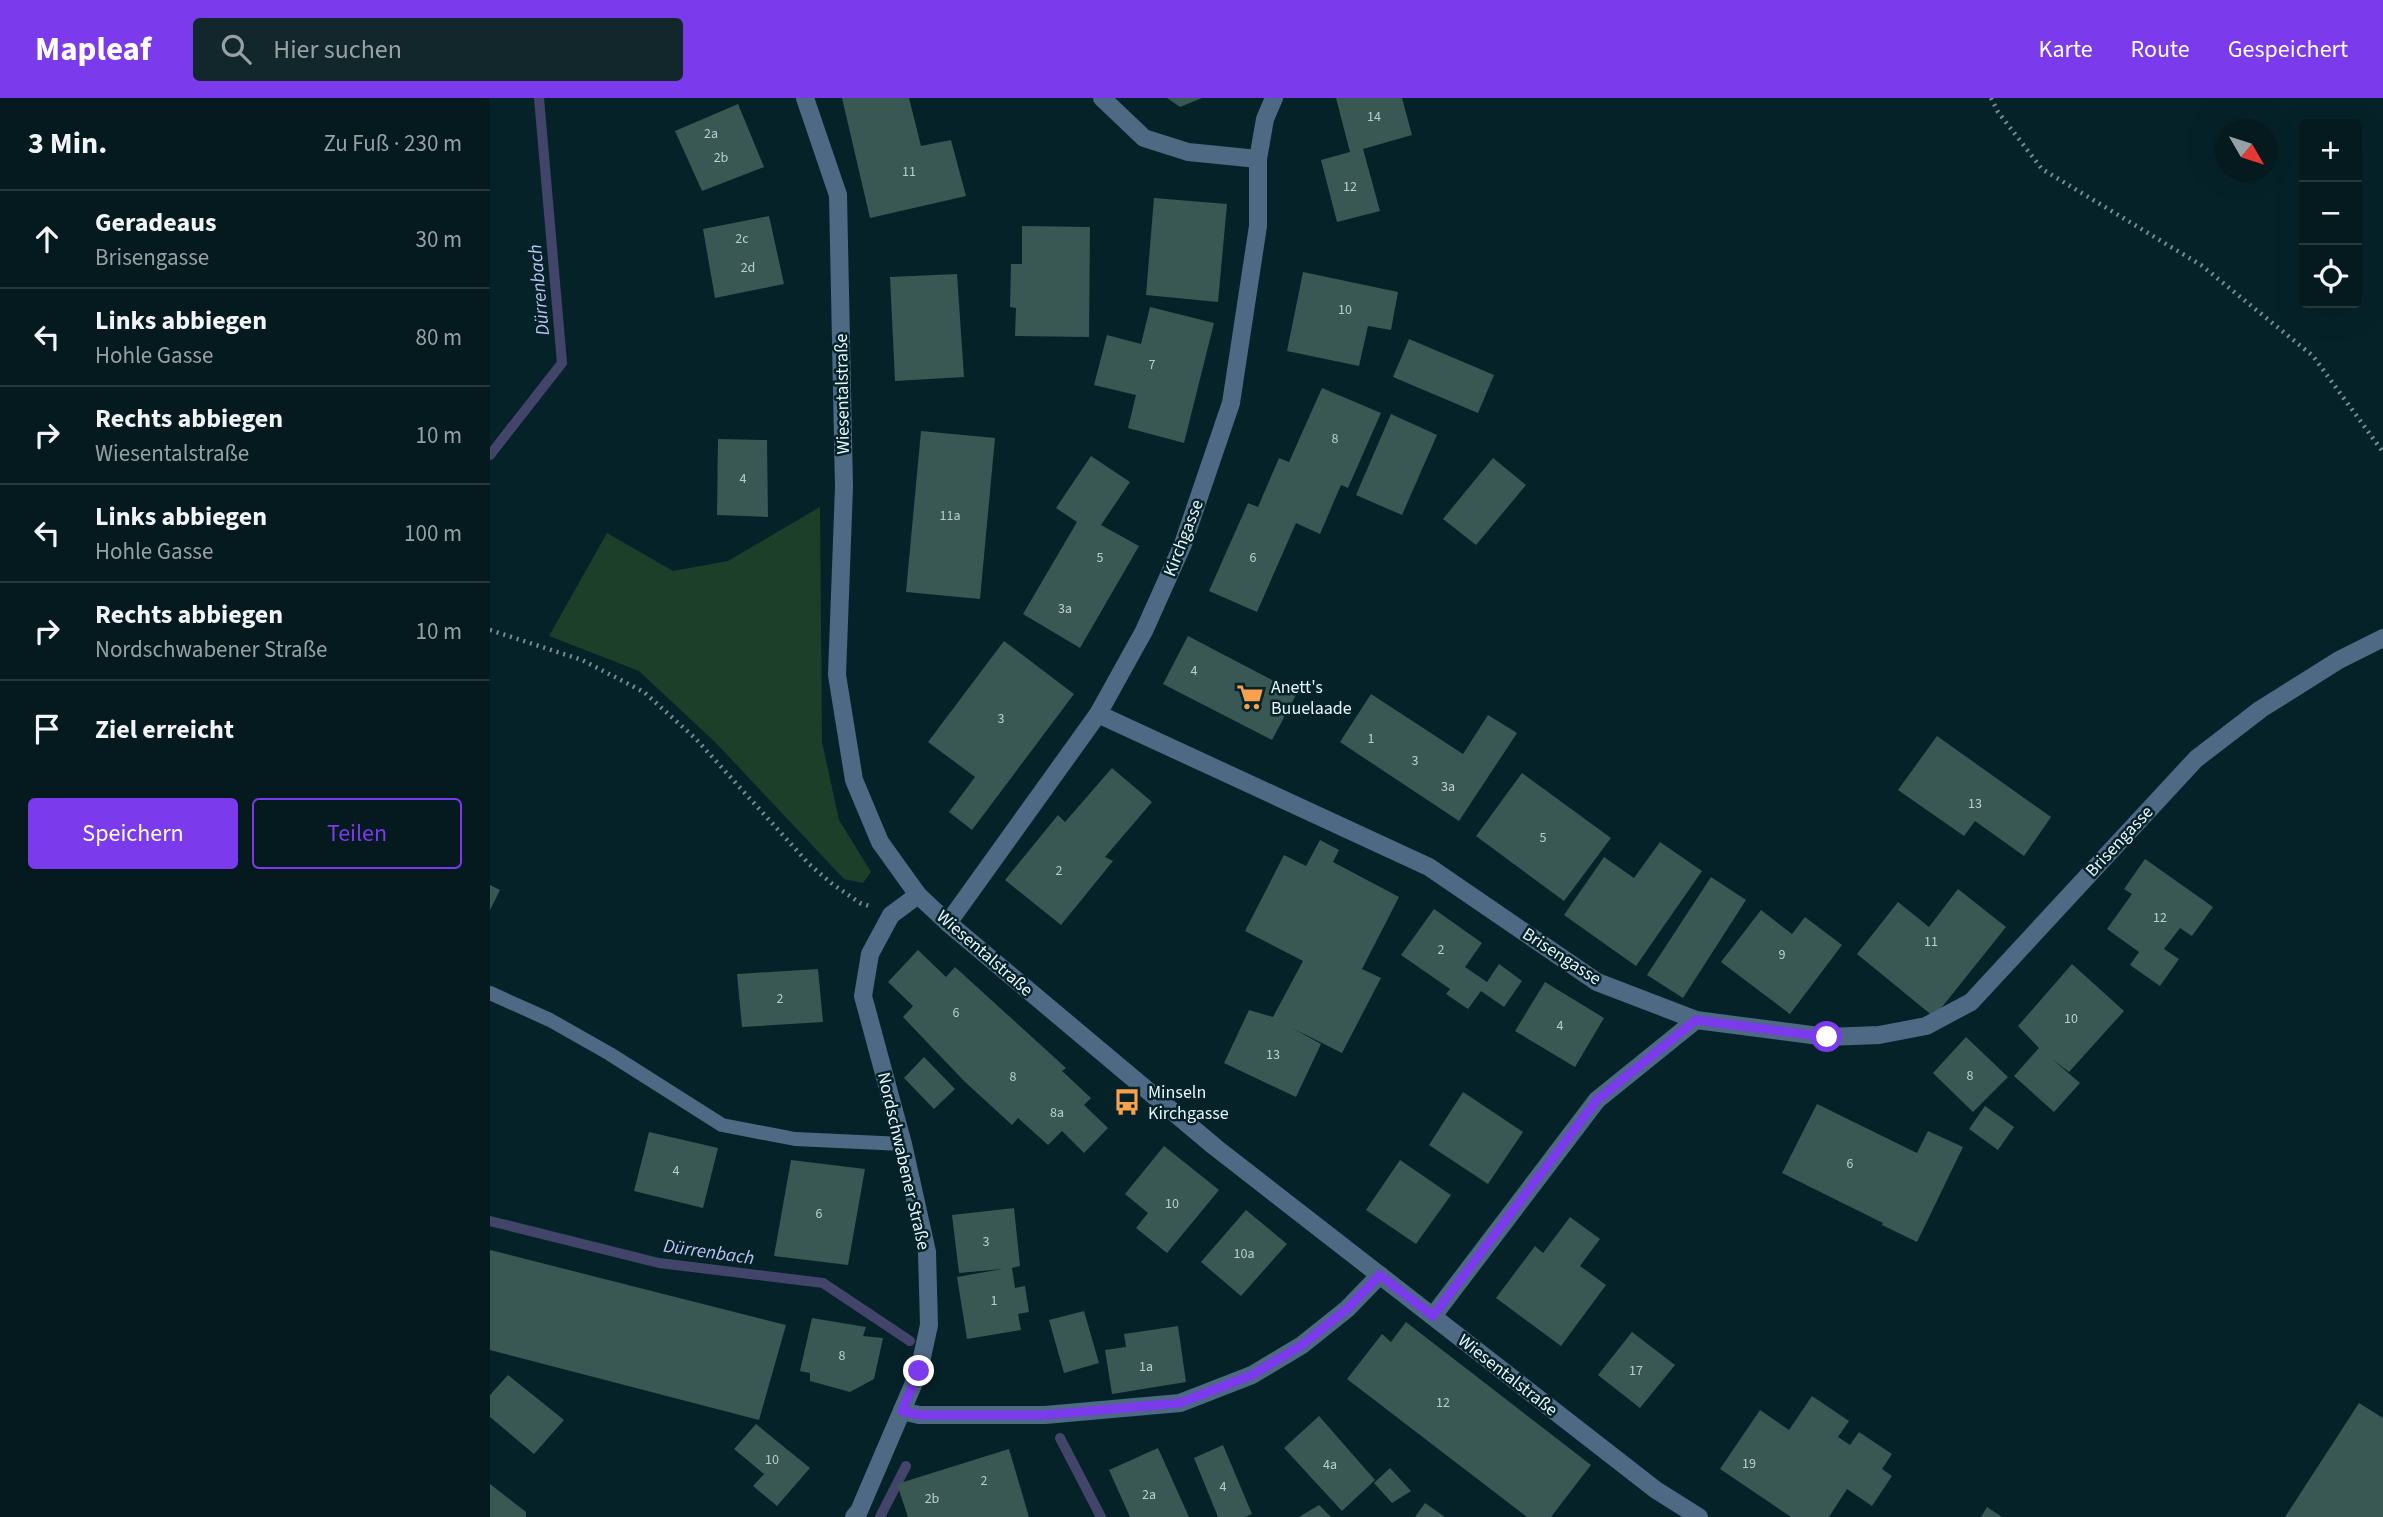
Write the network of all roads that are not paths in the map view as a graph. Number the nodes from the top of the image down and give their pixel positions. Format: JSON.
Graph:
{"nodes":[{"id":1,"x":805,"y":98,"type":"edge"},
{"id":2,"x":1102,"y":98,"type":"edge"},
{"id":3,"x":1274,"y":98,"type":"edge"},
{"id":4,"x":1258,"y":159,"type":"junction"},
{"id":5,"x":2383,"y":638,"type":"edge"},
{"id":6,"x":1098,"y":714,"type":"junction"},
{"id":7,"x":918,"y":895,"type":"junction"},
{"id":8,"x":948,"y":923,"type":"junction"},
{"id":9,"x":490,"y":993,"type":"edge"},
{"id":10,"x":1696,"y":1020,"type":"junction"},
{"id":11,"x":903,"y":1144,"type":"junction"},
{"id":12,"x":1380,"y":1275,"type":"junction"},
{"id":13,"x":1433,"y":1316,"type":"junction"},
{"id":14,"x":902,"y":1411,"type":"junction"},
{"id":15,"x":854,"y":1517,"type":"edge"},
{"id":16,"x":1699,"y":1517,"type":"edge"}],
"edges":[{"from":1,"to":7,"type":"street","name":"Wiesentalstraße"},
{"from":2,"to":4,"type":"street"},
{"from":3,"to":4,"type":"street","name":"Kirchgasse"},
{"from":4,"to":6,"type":"street","name":"Kirchgasse"},
{"from":5,"to":10,"type":"street","name":"Brisengasse"},
{"from":6,"to":8,"type":"street","name":"Kirchgasse"},
{"from":6,"to":10,"type":"street","name":"Brisengasse"},
{"from":7,"to":8,"type":"street","name":"Wiesentalstraße"},
{"from":7,"to":11,"type":"street","name":"Nordschwabener Straße"},
{"from":8,"to":12,"type":"street","name":"Wiesentalstraße"},
{"from":9,"to":11,"type":"lane"},
{"from":10,"to":13,"type":"street"},
{"from":11,"to":14,"type":"street","name":"Nordschwabener Straße"},
{"from":12,"to":13,"type":"street","name":"Wiesentalstraße"},
{"from":12,"to":14,"type":"street"},
{"from":13,"to":16,"type":"street","name":"Wiesentalstraße"},
{"from":14,"to":15,"type":"street","name":"Nordschwabener Straße"}]}
